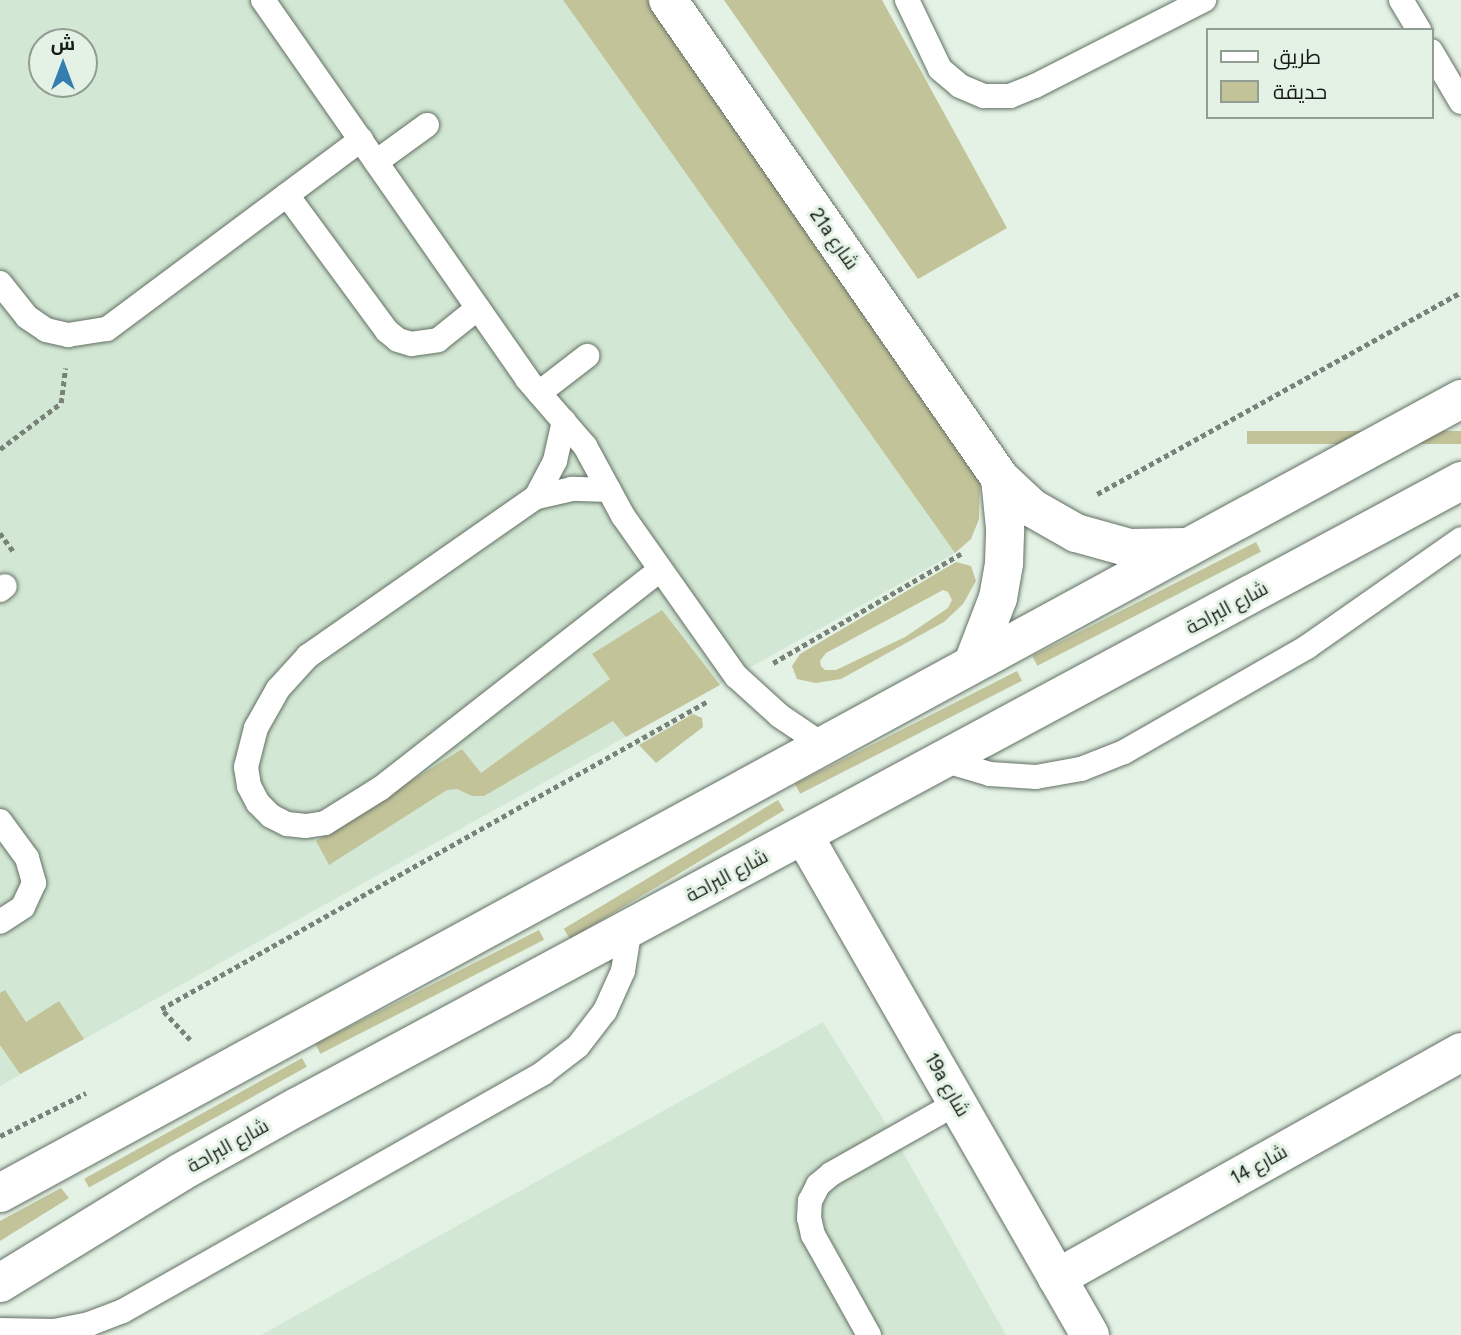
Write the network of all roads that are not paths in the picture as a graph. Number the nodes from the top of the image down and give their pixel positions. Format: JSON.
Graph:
{"nodes":[{"id":1,"x":263,"y":0,"type":"edge"},
{"id":2,"x":668,"y":0,"type":"edge"},
{"id":3,"x":907,"y":0,"type":"edge"},
{"id":4,"x":1204,"y":0,"type":"edge"},
{"id":5,"x":1401,"y":0,"type":"edge"},
{"id":6,"x":1418,"y":28,"type":"edge"},
{"id":7,"x":1433,"y":54,"type":"edge"},
{"id":8,"x":1461,"y":102,"type":"edge"},
{"id":9,"x":427,"y":125,"type":"dead end"},
{"id":10,"x":360,"y":140,"type":"junction"},
{"id":11,"x":376,"y":162,"type":"junction"},
{"id":12,"x":288,"y":195,"type":"junction"},
{"id":13,"x":0,"y":283,"type":"edge"},
{"id":14,"x":478,"y":308,"type":"junction"},
{"id":15,"x":587,"y":356,"type":"dead end"},
{"id":16,"x":539,"y":393,"type":"junction"},
{"id":17,"x":1461,"y":399,"type":"edge"},
{"id":18,"x":564,"y":421,"type":"junction"},
{"id":19,"x":1000,"y":478,"type":"junction"},
{"id":20,"x":1461,"y":481,"type":"edge"},
{"id":21,"x":609,"y":490,"type":"junction"},
{"id":22,"x":536,"y":497,"type":"junction"},
{"id":23,"x":1461,"y":539,"type":"edge"},
{"id":24,"x":1186,"y":547,"type":"junction"},
{"id":25,"x":660,"y":570,"type":"junction"},
{"id":26,"x":974,"y":663,"type":"junction"},
{"id":27,"x":823,"y":745,"type":"junction"},
{"id":28,"x":946,"y":761,"type":"junction"},
{"id":29,"x":0,"y":821,"type":"edge"},
{"id":30,"x":804,"y":835,"type":"junction"},
{"id":31,"x":0,"y":922,"type":"edge"},
{"id":32,"x":630,"y":927,"type":"junction"},
{"id":33,"x":1461,"y":1052,"type":"edge"},
{"id":34,"x":957,"y":1102,"type":"junction"},
{"id":35,"x":0,"y":1193,"type":"edge"},
{"id":36,"x":1057,"y":1278,"type":"junction"},
{"id":37,"x":0,"y":1283,"type":"edge"},
{"id":38,"x":0,"y":1330,"type":"edge"},
{"id":39,"x":869,"y":1335,"type":"edge"},
{"id":40,"x":1090,"y":1335,"type":"edge"}],
"edges":[{"from":1,"to":10,"type":"lane"},
{"from":2,"to":19,"type":"street","name":"21a شارع"},
{"from":3,"to":4,"type":"lane"},
{"from":5,"to":6,"type":"lane"},
{"from":7,"to":8,"type":"lane"},
{"from":9,"to":11,"type":"lane"},
{"from":10,"to":11,"type":"lane"},
{"from":10,"to":12,"type":"lane"},
{"from":11,"to":14,"type":"lane"},
{"from":12,"to":13,"type":"lane"},
{"from":12,"to":14,"type":"lane"},
{"from":14,"to":16,"type":"lane"},
{"from":15,"to":16,"type":"lane"},
{"from":16,"to":18,"type":"lane"},
{"from":17,"to":24,"type":"street"},
{"from":18,"to":21,"type":"lane"},
{"from":18,"to":22,"type":"lane"},
{"from":19,"to":24,"type":"street","name":"21a شارع"},
{"from":19,"to":26,"type":"street","name":"21a شارع"},
{"from":20,"to":28,"type":"street","name":"شارع البراحة"},
{"from":21,"to":22,"type":"lane"},
{"from":21,"to":25,"type":"lane"},
{"from":22,"to":25,"type":"lane"},
{"from":23,"to":28,"type":"lane"},
{"from":24,"to":26,"type":"street"},
{"from":25,"to":27,"type":"lane"},
{"from":26,"to":27,"type":"street"},
{"from":27,"to":35,"type":"street"},
{"from":28,"to":30,"type":"street","name":"شارع البراحة"},
{"from":29,"to":31,"type":"lane"},
{"from":30,"to":32,"type":"street","name":"شارع البراحة"},
{"from":30,"to":34,"type":"street","name":"19a شارع"},
{"from":32,"to":37,"type":"street","name":"شارع البراحة"},
{"from":32,"to":38,"type":"lane"},
{"from":33,"to":36,"type":"street","name":"شارع 14"},
{"from":34,"to":36,"type":"street","name":"19a شارع"},
{"from":34,"to":39,"type":"lane"},
{"from":36,"to":40,"type":"street","name":"19a شارع"}]}
